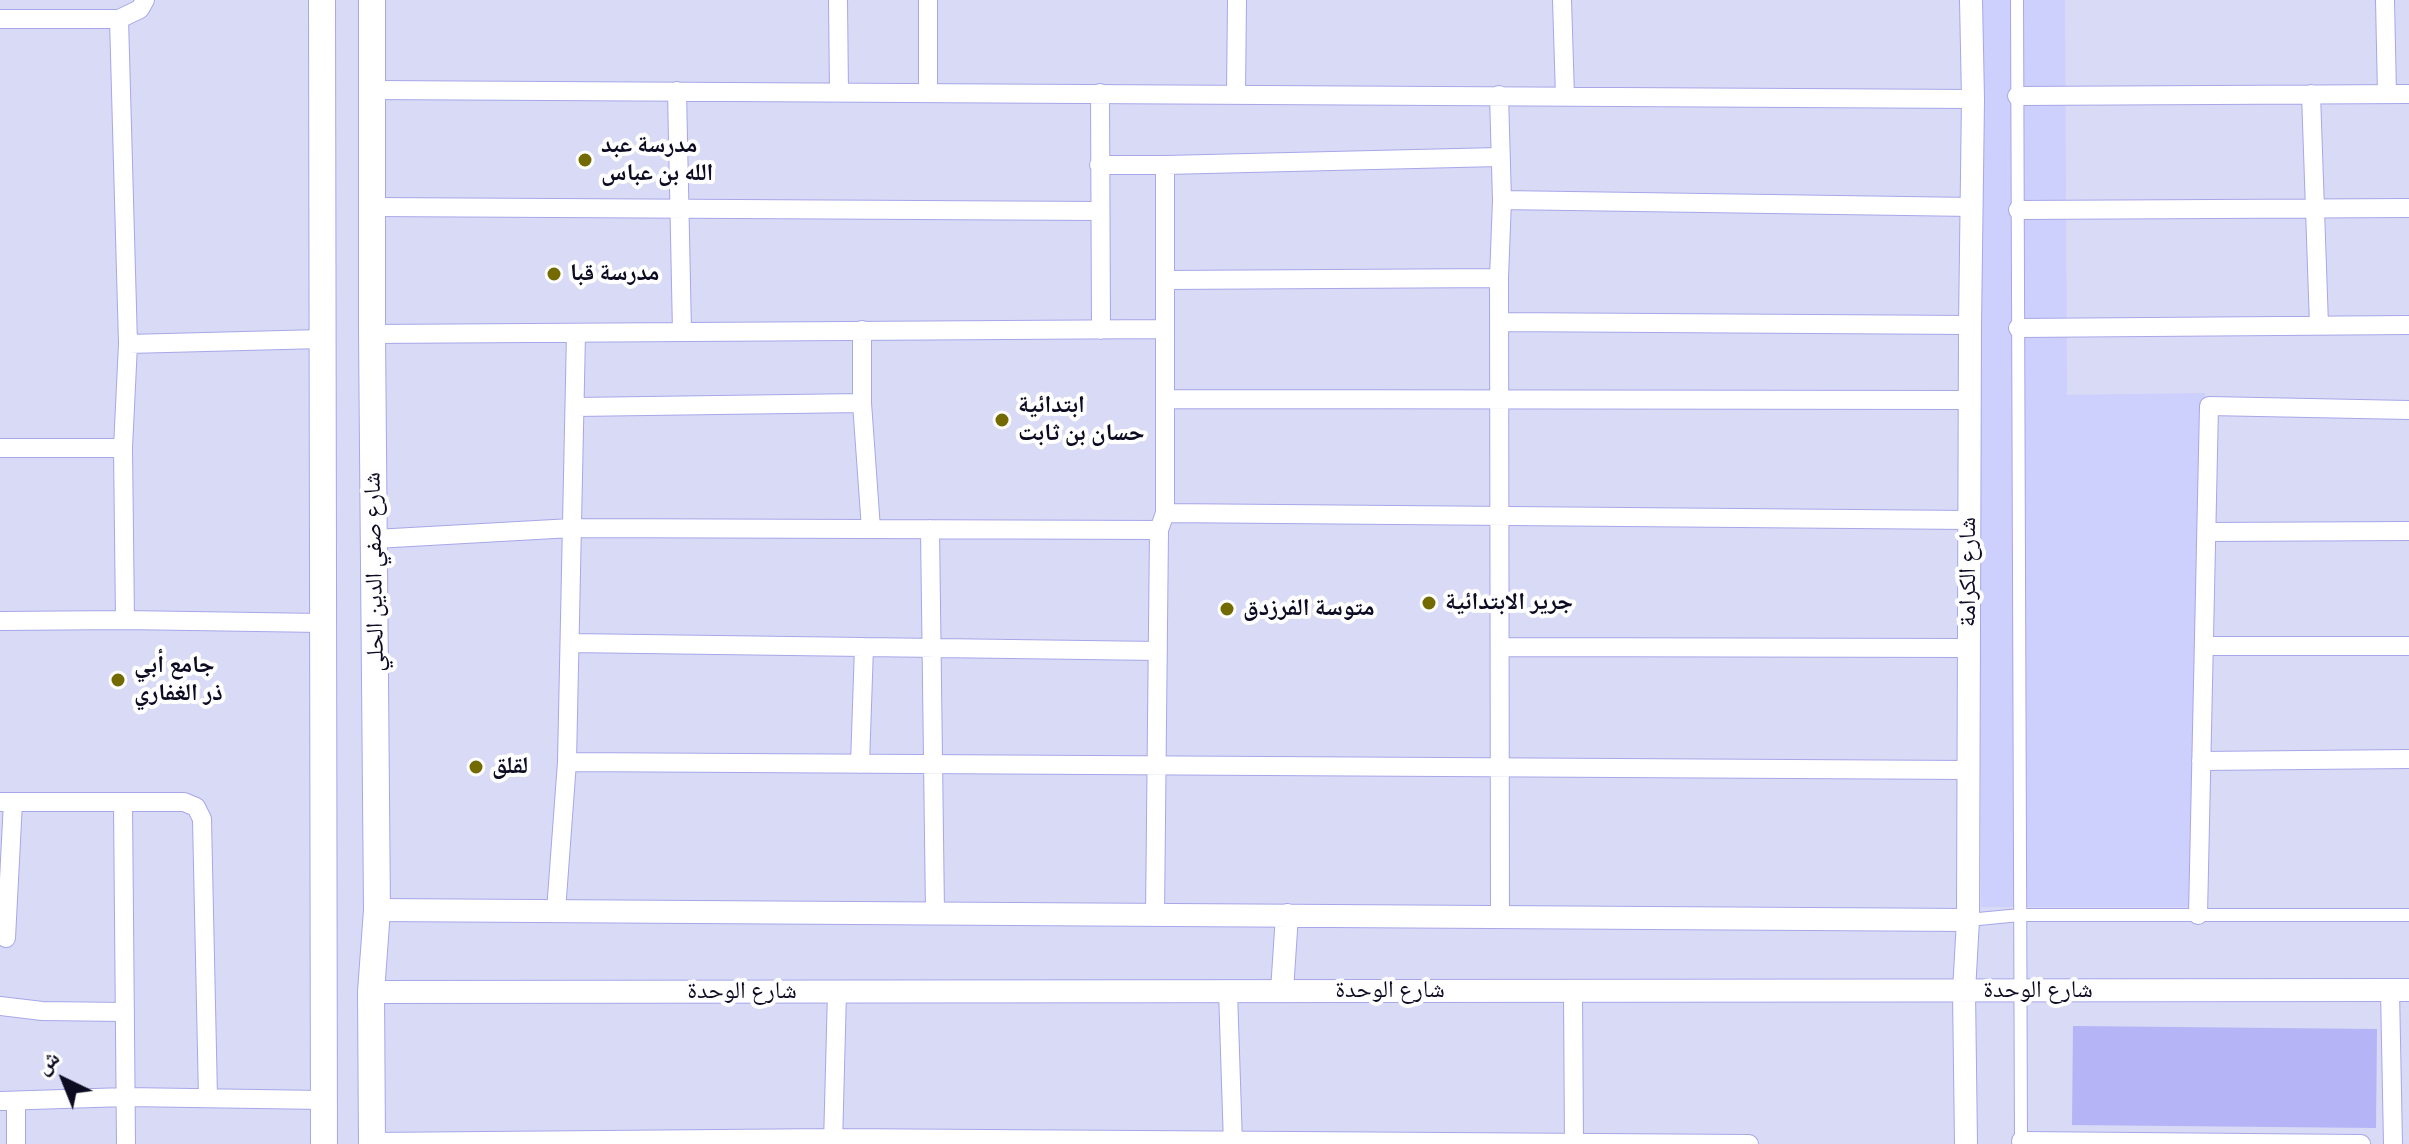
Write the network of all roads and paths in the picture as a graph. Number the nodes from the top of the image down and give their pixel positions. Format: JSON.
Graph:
{"nodes":[{"id":1,"x":145,"y":0,"type":"edge"},
{"id":2,"x":322,"y":0,"type":"edge"},
{"id":3,"x":372,"y":0,"type":"edge"},
{"id":4,"x":838,"y":0,"type":"edge"},
{"id":5,"x":928,"y":0,"type":"edge"},
{"id":6,"x":1237,"y":0,"type":"edge"},
{"id":7,"x":1562,"y":0,"type":"edge"},
{"id":8,"x":1971,"y":0,"type":"edge"},
{"id":9,"x":2017,"y":0,"type":"edge"},
{"id":10,"x":2385,"y":0,"type":"edge"},
{"id":11,"x":0,"y":19,"type":"edge"},
{"id":12,"x":119,"y":19,"type":"junction"},
{"id":13,"x":372,"y":90,"type":"junction"},
{"id":14,"x":677,"y":91,"type":"junction"},
{"id":15,"x":839,"y":92,"type":"junction"},
{"id":16,"x":928,"y":92,"type":"junction"},
{"id":17,"x":1100,"y":93,"type":"junction"},
{"id":18,"x":1236,"y":94,"type":"junction"},
{"id":19,"x":2311,"y":94,"type":"junction"},
{"id":20,"x":2387,"y":94,"type":"junction"},
{"id":21,"x":2409,"y":94,"type":"edge"},
{"id":22,"x":1499,"y":95,"type":"junction"},
{"id":23,"x":1565,"y":96,"type":"junction"},
{"id":24,"x":2017,"y":96,"type":"junction"},
{"id":25,"x":1973,"y":99,"type":"junction"},
{"id":26,"x":1499,"y":157,"type":"junction"},
{"id":27,"x":1099,"y":165,"type":"junction"},
{"id":28,"x":1165,"y":165,"type":"junction"},
{"id":29,"x":1502,"y":200,"type":"junction"},
{"id":30,"x":372,"y":207,"type":"junction"},
{"id":31,"x":1972,"y":207,"type":"junction"},
{"id":32,"x":2409,"y":208,"type":"edge"},
{"id":33,"x":680,"y":209,"type":"junction"},
{"id":34,"x":2018,"y":210,"type":"junction"},
{"id":35,"x":2315,"y":210,"type":"junction"},
{"id":36,"x":1100,"y":211,"type":"junction"},
{"id":37,"x":1499,"y":278,"type":"junction"},
{"id":38,"x":1165,"y":280,"type":"junction"},
{"id":39,"x":1499,"y":322,"type":"junction"},
{"id":40,"x":1970,"y":325,"type":"junction"},
{"id":41,"x":2319,"y":325,"type":"junction"},
{"id":42,"x":2409,"y":325,"type":"edge"},
{"id":43,"x":2018,"y":328,"type":"junction"},
{"id":44,"x":1165,"y":329,"type":"junction"},
{"id":45,"x":862,"y":330,"type":"junction"},
{"id":46,"x":1101,"y":330,"type":"junction"},
{"id":47,"x":682,"y":332,"type":"junction"},
{"id":48,"x":576,"y":333,"type":"junction"},
{"id":49,"x":372,"y":334,"type":"junction"},
{"id":50,"x":322,"y":339,"type":"junction"},
{"id":51,"x":128,"y":344,"type":"junction"},
{"id":52,"x":1165,"y":399,"type":"junction"},
{"id":53,"x":1499,"y":399,"type":"junction"},
{"id":54,"x":1969,"y":400,"type":"junction"},
{"id":55,"x":862,"y":403,"type":"junction"},
{"id":56,"x":575,"y":407,"type":"junction"},
{"id":57,"x":2409,"y":410,"type":"edge"},
{"id":58,"x":0,"y":448,"type":"edge"},
{"id":59,"x":123,"y":448,"type":"junction"},
{"id":60,"x":1499,"y":515,"type":"junction"},
{"id":61,"x":1969,"y":520,"type":"junction"},
{"id":62,"x":1162,"y":521,"type":"junction"},
{"id":63,"x":572,"y":528,"type":"junction"},
{"id":64,"x":871,"y":529,"type":"junction"},
{"id":65,"x":930,"y":529,"type":"junction"},
{"id":66,"x":2409,"y":531,"type":"edge"},
{"id":67,"x":2207,"y":532,"type":"junction"},
{"id":68,"x":375,"y":539,"type":"junction"},
{"id":69,"x":125,"y":620,"type":"junction"},
{"id":70,"x":0,"y":621,"type":"edge"},
{"id":71,"x":322,"y":623,"type":"junction"},
{"id":72,"x":570,"y":643,"type":"junction"},
{"id":73,"x":2204,"y":646,"type":"junction"},
{"id":74,"x":2409,"y":646,"type":"edge"},
{"id":75,"x":864,"y":647,"type":"junction"},
{"id":76,"x":1500,"y":647,"type":"junction"},
{"id":77,"x":932,"y":648,"type":"junction"},
{"id":78,"x":1968,"y":648,"type":"junction"},
{"id":79,"x":1158,"y":651,"type":"junction"},
{"id":80,"x":2409,"y":759,"type":"edge"},
{"id":81,"x":2201,"y":761,"type":"junction"},
{"id":82,"x":567,"y":762,"type":"junction"},
{"id":83,"x":860,"y":764,"type":"junction"},
{"id":84,"x":933,"y":764,"type":"junction"},
{"id":85,"x":1156,"y":765,"type":"junction"},
{"id":86,"x":1500,"y":767,"type":"junction"},
{"id":87,"x":1967,"y":770,"type":"junction"},
{"id":88,"x":7,"y":802,"type":"edge"},
{"id":89,"x":123,"y":803,"type":"junction"},
{"id":90,"x":377,"y":910,"type":"junction"},
{"id":91,"x":556,"y":911,"type":"junction"},
{"id":92,"x":935,"y":913,"type":"junction"},
{"id":93,"x":1155,"y":915,"type":"junction"},
{"id":94,"x":1287,"y":915,"type":"junction"},
{"id":95,"x":2020,"y":915,"type":"junction"},
{"id":96,"x":2198,"y":915,"type":"junction"},
{"id":97,"x":2409,"y":915,"type":"edge"},
{"id":98,"x":1500,"y":917,"type":"junction"},
{"id":99,"x":1968,"y":920,"type":"junction"},
{"id":100,"x":6,"y":938,"type":"dead end"},
{"id":101,"x":2399,"y":990,"type":"edge"},
{"id":102,"x":1228,"y":991,"type":"junction"},
{"id":103,"x":1282,"y":991,"type":"junction"},
{"id":104,"x":1573,"y":991,"type":"junction"},
{"id":105,"x":1964,"y":991,"type":"junction"},
{"id":106,"x":2020,"y":991,"type":"junction"},
{"id":107,"x":371,"y":992,"type":"junction"},
{"id":108,"x":837,"y":992,"type":"junction"},
{"id":109,"x":0,"y":1006,"type":"edge"},
{"id":110,"x":125,"y":1012,"type":"junction"},
{"id":111,"x":126,"y":1097,"type":"junction"},
{"id":112,"x":208,"y":1098,"type":"junction"},
{"id":113,"x":323,"y":1100,"type":"junction"},
{"id":114,"x":8,"y":1101,"type":"edge"},
{"id":115,"x":834,"y":1141,"type":"edge"},
{"id":116,"x":933,"y":1141,"type":"edge"},
{"id":117,"x":1233,"y":1142,"type":"edge"},
{"id":118,"x":2021,"y":1142,"type":"edge"},
{"id":119,"x":371,"y":1143,"type":"edge"},
{"id":120,"x":1574,"y":1143,"type":"edge"},
{"id":121,"x":16,"y":1144,"type":"edge"},
{"id":122,"x":126,"y":1144,"type":"edge"},
{"id":123,"x":324,"y":1144,"type":"edge"},
{"id":124,"x":1749,"y":1144,"type":"edge"},
{"id":125,"x":1966,"y":1144,"type":"edge"},
{"id":126,"x":2361,"y":1144,"type":"edge"},
{"id":127,"x":2393,"y":1144,"type":"edge"}],
"edges":[{"from":1,"to":12,"type":"street"},
{"from":2,"to":50,"type":"main road"},
{"from":3,"to":13,"type":"main road","name":"شارع صفي الدين الحلي"},
{"from":4,"to":15,"type":"street"},
{"from":5,"to":16,"type":"street"},
{"from":6,"to":18,"type":"street"},
{"from":7,"to":23,"type":"street"},
{"from":8,"to":25,"type":"street","name":"شارع الكرامة"},
{"from":9,"to":24,"type":"street","name":"شارع الكرامة"},
{"from":10,"to":20,"type":"street"},
{"from":11,"to":12,"type":"street"},
{"from":12,"to":51,"type":"street"},
{"from":13,"to":14,"type":"street"},
{"from":13,"to":30,"type":"main road","name":"شارع صفي الدين الحلي"},
{"from":14,"to":15,"type":"street"},
{"from":14,"to":33,"type":"street"},
{"from":15,"to":16,"type":"street"},
{"from":16,"to":17,"type":"street"},
{"from":17,"to":18,"type":"street"},
{"from":17,"to":27,"type":"street"},
{"from":18,"to":22,"type":"street"},
{"from":19,"to":20,"type":"street"},
{"from":19,"to":24,"type":"street"},
{"from":19,"to":35,"type":"street"},
{"from":20,"to":21,"type":"street"},
{"from":22,"to":23,"type":"street"},
{"from":22,"to":26,"type":"street"},
{"from":23,"to":25,"type":"street"},
{"from":24,"to":34,"type":"street","name":"شارع الكرامة"},
{"from":25,"to":31,"type":"street","name":"شارع الكرامة"},
{"from":26,"to":28,"type":"street"},
{"from":26,"to":29,"type":"street"},
{"from":27,"to":28,"type":"street"},
{"from":27,"to":36,"type":"street"},
{"from":28,"to":38,"type":"street"},
{"from":29,"to":31,"type":"street"},
{"from":29,"to":37,"type":"street"},
{"from":30,"to":33,"type":"street"},
{"from":30,"to":49,"type":"main road","name":"شارع صفي الدين الحلي"},
{"from":31,"to":40,"type":"street","name":"شارع الكرامة"},
{"from":32,"to":35,"type":"street"},
{"from":33,"to":36,"type":"street"},
{"from":33,"to":47,"type":"street"},
{"from":34,"to":35,"type":"street"},
{"from":34,"to":43,"type":"street","name":"شارع الكرامة"},
{"from":35,"to":41,"type":"street"},
{"from":36,"to":46,"type":"street"},
{"from":37,"to":38,"type":"street"},
{"from":37,"to":39,"type":"street"},
{"from":38,"to":44,"type":"street"},
{"from":39,"to":40,"type":"street"},
{"from":39,"to":53,"type":"street"},
{"from":40,"to":54,"type":"street","name":"شارع الكرامة"},
{"from":41,"to":42,"type":"street"},
{"from":41,"to":43,"type":"street"},
{"from":43,"to":95,"type":"street","name":"شارع الكرامة"},
{"from":44,"to":46,"type":"street"},
{"from":44,"to":52,"type":"street"},
{"from":45,"to":46,"type":"street"},
{"from":45,"to":47,"type":"street"},
{"from":45,"to":55,"type":"street"},
{"from":47,"to":48,"type":"street"},
{"from":48,"to":49,"type":"street"},
{"from":48,"to":56,"type":"street"},
{"from":49,"to":68,"type":"main road","name":"شارع صفي الدين الحلي"},
{"from":50,"to":51,"type":"street"},
{"from":50,"to":71,"type":"main road"},
{"from":51,"to":59,"type":"street"},
{"from":52,"to":53,"type":"street"},
{"from":52,"to":62,"type":"street"},
{"from":53,"to":54,"type":"street"},
{"from":53,"to":60,"type":"street"},
{"from":54,"to":61,"type":"street","name":"شارع الكرامة"},
{"from":55,"to":56,"type":"street"},
{"from":55,"to":64,"type":"street"},
{"from":56,"to":63,"type":"street"},
{"from":57,"to":67,"type":"street"},
{"from":58,"to":59,"type":"street"},
{"from":59,"to":69,"type":"street"},
{"from":60,"to":61,"type":"street"},
{"from":60,"to":62,"type":"street"},
{"from":60,"to":76,"type":"street"},
{"from":61,"to":78,"type":"street","name":"شارع الكرامة"},
{"from":62,"to":65,"type":"street"},
{"from":62,"to":79,"type":"street"},
{"from":63,"to":64,"type":"street"},
{"from":63,"to":68,"type":"street"},
{"from":63,"to":72,"type":"street"},
{"from":64,"to":65,"type":"street"},
{"from":65,"to":77,"type":"street"},
{"from":66,"to":67,"type":"street"},
{"from":67,"to":73,"type":"street"},
{"from":68,"to":90,"type":"main road","name":"شارع صفي الدين الحلي"},
{"from":69,"to":70,"type":"street"},
{"from":69,"to":71,"type":"street"},
{"from":71,"to":113,"type":"main road"},
{"from":72,"to":75,"type":"street"},
{"from":72,"to":82,"type":"street"},
{"from":73,"to":74,"type":"street"},
{"from":73,"to":81,"type":"street"},
{"from":75,"to":77,"type":"street"},
{"from":75,"to":83,"type":"street"},
{"from":76,"to":78,"type":"street"},
{"from":76,"to":86,"type":"street"},
{"from":77,"to":79,"type":"street"},
{"from":77,"to":84,"type":"street"},
{"from":78,"to":87,"type":"street","name":"شارع الكرامة"},
{"from":79,"to":85,"type":"street"},
{"from":80,"to":81,"type":"street"},
{"from":81,"to":96,"type":"street"},
{"from":82,"to":83,"type":"street"},
{"from":82,"to":91,"type":"street"},
{"from":83,"to":84,"type":"street"},
{"from":84,"to":85,"type":"street"},
{"from":84,"to":92,"type":"street"},
{"from":85,"to":86,"type":"street"},
{"from":85,"to":93,"type":"street"},
{"from":86,"to":87,"type":"street"},
{"from":86,"to":98,"type":"street"},
{"from":87,"to":99,"type":"street","name":"شارع الكرامة"},
{"from":88,"to":89,"type":"street"},
{"from":88,"to":100,"type":"street"},
{"from":89,"to":110,"type":"street"},
{"from":89,"to":112,"type":"street"},
{"from":90,"to":91,"type":"street"},
{"from":90,"to":107,"type":"main road","name":"شارع صفي الدين الحلي"},
{"from":91,"to":92,"type":"street"},
{"from":92,"to":93,"type":"street"},
{"from":93,"to":94,"type":"street"},
{"from":94,"to":98,"type":"street"},
{"from":94,"to":103,"type":"street"},
{"from":95,"to":96,"type":"street"},
{"from":95,"to":99,"type":"street"},
{"from":95,"to":106,"type":"street","name":"شارع الكرامة"},
{"from":96,"to":97,"type":"street"},
{"from":98,"to":99,"type":"street"},
{"from":99,"to":105,"type":"street","name":"شارع الكرامة"},
{"from":101,"to":106,"type":"street","name":"شارع الوحدة"},
{"from":101,"to":127,"type":"street"},
{"from":102,"to":103,"type":"street","name":"شارع الوحدة"},
{"from":102,"to":108,"type":"street","name":"شارع الوحدة"},
{"from":102,"to":117,"type":"street"},
{"from":103,"to":104,"type":"street","name":"شارع الوحدة"},
{"from":104,"to":105,"type":"street","name":"شارع الوحدة"},
{"from":104,"to":120,"type":"street"},
{"from":105,"to":106,"type":"street","name":"شارع الوحدة"},
{"from":105,"to":125,"type":"street","name":"شارع الكرامة"},
{"from":106,"to":118,"type":"street","name":"شارع الكرامة"},
{"from":107,"to":108,"type":"street","name":"شارع الوحدة"},
{"from":107,"to":119,"type":"main road","name":"شارع صفي الدين الحلي"},
{"from":108,"to":115,"type":"street"},
{"from":109,"to":110,"type":"street"},
{"from":110,"to":111,"type":"street"},
{"from":111,"to":112,"type":"street"},
{"from":111,"to":114,"type":"street"},
{"from":111,"to":122,"type":"street"},
{"from":112,"to":113,"type":"street"},
{"from":113,"to":123,"type":"main road"},
{"from":114,"to":121,"type":"street"},
{"from":115,"to":116,"type":"street"},
{"from":115,"to":119,"type":"street"},
{"from":116,"to":117,"type":"street"},
{"from":117,"to":120,"type":"street"},
{"from":118,"to":126,"type":"street"},
{"from":120,"to":124,"type":"street"}]}
